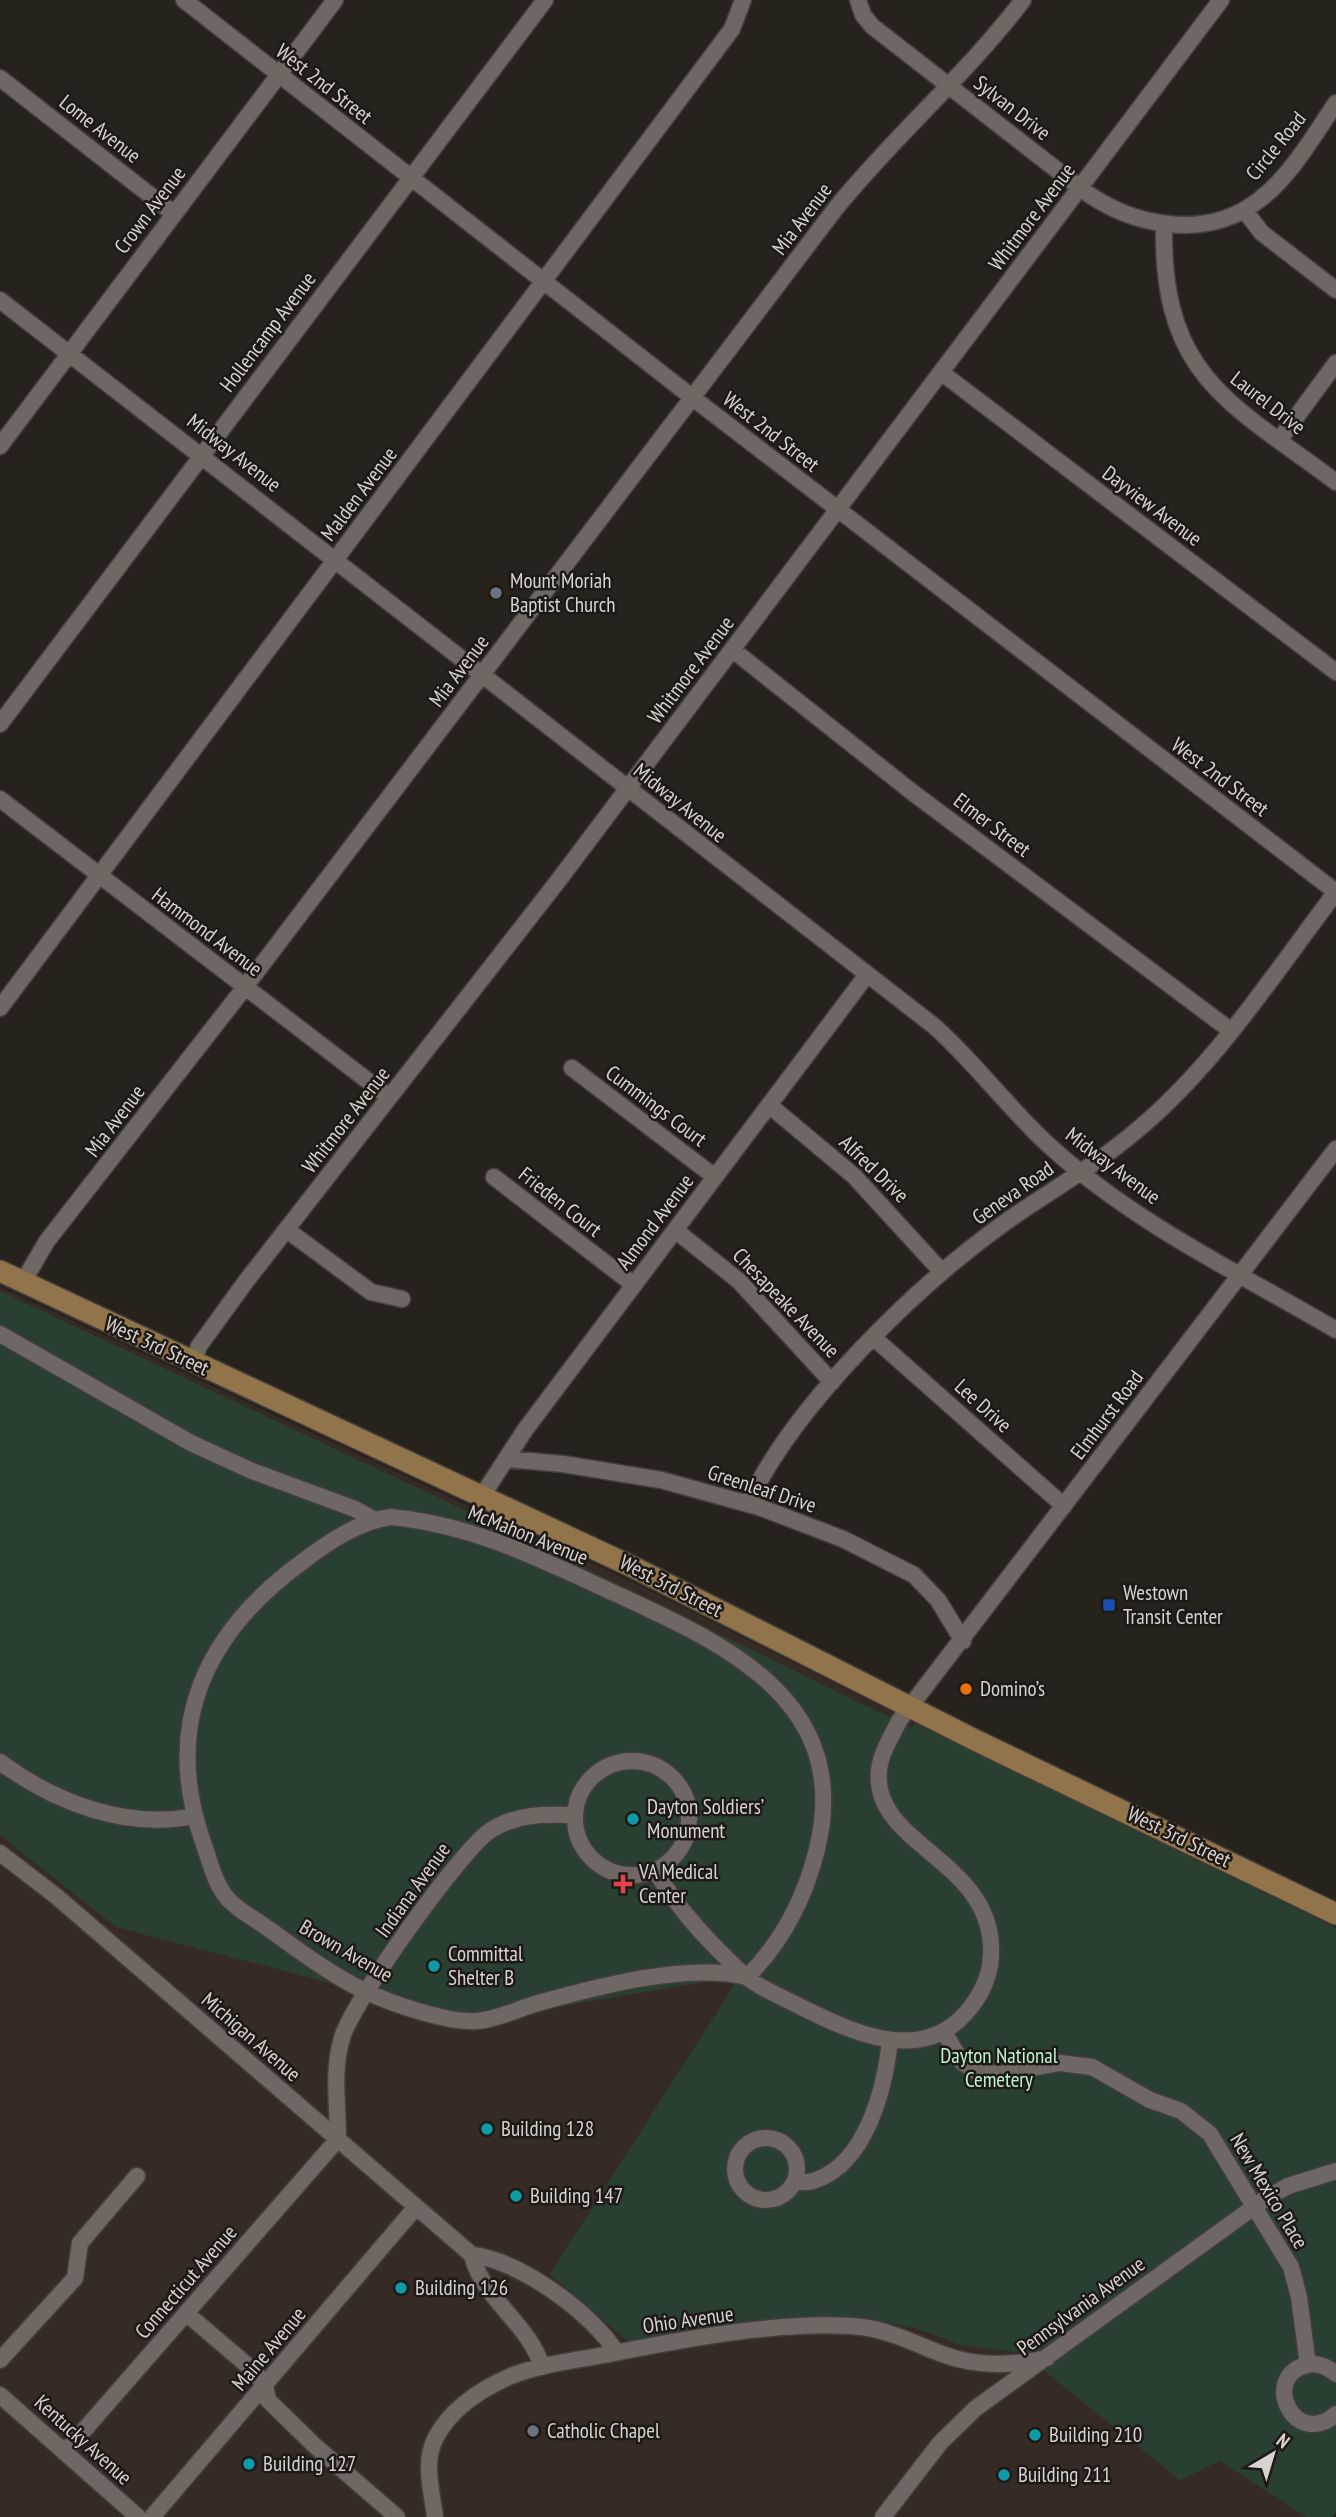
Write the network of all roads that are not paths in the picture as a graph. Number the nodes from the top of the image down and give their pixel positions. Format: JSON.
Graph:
{"nodes":[{"id":1,"x":184,"y":0,"type":"edge"},
{"id":2,"x":335,"y":0,"type":"edge"},
{"id":3,"x":545,"y":0,"type":"edge"},
{"id":4,"x":743,"y":0,"type":"edge"},
{"id":5,"x":858,"y":0,"type":"edge"},
{"id":6,"x":1023,"y":0,"type":"edge"},
{"id":7,"x":1221,"y":0,"type":"edge"},
{"id":8,"x":279,"y":75,"type":"junction"},
{"id":9,"x":0,"y":78,"type":"edge"},
{"id":10,"x":948,"y":85,"type":"junction"},
{"id":11,"x":1336,"y":103,"type":"edge"},
{"id":12,"x":411,"y":177,"type":"junction"},
{"id":13,"x":1080,"y":188,"type":"junction"},
{"id":14,"x":1244,"y":210,"type":"junction"},
{"id":15,"x":173,"y":213,"type":"junction"},
{"id":16,"x":1164,"y":224,"type":"junction"},
{"id":17,"x":543,"y":282,"type":"junction"},
{"id":18,"x":1336,"y":290,"type":"edge"},
{"id":19,"x":0,"y":300,"type":"edge"},
{"id":20,"x":69,"y":353,"type":"junction"},
{"id":21,"x":1336,"y":363,"type":"edge"},
{"id":22,"x":942,"y":373,"type":"junction"},
{"id":23,"x":693,"y":398,"type":"junction"},
{"id":24,"x":1280,"y":439,"type":"junction"},
{"id":25,"x":0,"y":446,"type":"edge"},
{"id":26,"x":201,"y":454,"type":"junction"},
{"id":27,"x":1336,"y":482,"type":"edge"},
{"id":28,"x":838,"y":510,"type":"junction"},
{"id":29,"x":335,"y":560,"type":"junction"},
{"id":30,"x":733,"y":650,"type":"junction"},
{"id":31,"x":1336,"y":672,"type":"edge"},
{"id":32,"x":482,"y":675,"type":"junction"},
{"id":33,"x":0,"y":724,"type":"edge"},
{"id":34,"x":627,"y":789,"type":"junction"},
{"id":35,"x":0,"y":799,"type":"edge"},
{"id":36,"x":99,"y":875,"type":"junction"},
{"id":37,"x":1336,"y":892,"type":"edge"},
{"id":38,"x":866,"y":976,"type":"junction"},
{"id":39,"x":245,"y":987,"type":"junction"},
{"id":40,"x":0,"y":1008,"type":"edge"},
{"id":41,"x":1230,"y":1030,"type":"junction"},
{"id":42,"x":572,"y":1068,"type":"dead end"},
{"id":43,"x":389,"y":1097,"type":"junction"},
{"id":44,"x":769,"y":1105,"type":"junction"},
{"id":45,"x":1336,"y":1149,"type":"edge"},
{"id":46,"x":1080,"y":1172,"type":"junction"},
{"id":47,"x":494,"y":1177,"type":"dead end"},
{"id":48,"x":715,"y":1177,"type":"junction"},
{"id":49,"x":288,"y":1230,"type":"junction"},
{"id":50,"x":675,"y":1230,"type":"junction"},
{"id":51,"x":0,"y":1270,"type":"edge"},
{"id":52,"x":942,"y":1272,"type":"junction"},
{"id":53,"x":1241,"y":1274,"type":"junction"},
{"id":54,"x":23,"y":1282,"type":"junction"},
{"id":55,"x":634,"y":1285,"type":"junction"},
{"id":56,"x":402,"y":1299,"type":"dead end"},
{"id":57,"x":1336,"y":1330,"type":"edge"},
{"id":58,"x":0,"y":1334,"type":"edge"},
{"id":59,"x":874,"y":1338,"type":"junction"},
{"id":60,"x":192,"y":1363,"type":"junction"},
{"id":61,"x":832,"y":1382,"type":"junction"},
{"id":62,"x":507,"y":1460,"type":"junction"},
{"id":63,"x":482,"y":1496,"type":"junction"},
{"id":64,"x":748,"y":1503,"type":"junction"},
{"id":65,"x":1064,"y":1506,"type":"junction"},
{"id":66,"x":375,"y":1520,"type":"junction"},
{"id":67,"x":962,"y":1641,"type":"junction"},
{"id":68,"x":910,"y":1707,"type":"junction"},
{"id":69,"x":0,"y":1762,"type":"edge"},
{"id":70,"x":573,"y":1815,"type":"junction"},
{"id":71,"x":194,"y":1816,"type":"junction"},
{"id":72,"x":0,"y":1853,"type":"edge"},
{"id":73,"x":656,"y":1871,"type":"junction"},
{"id":74,"x":1336,"y":1914,"type":"edge"},
{"id":75,"x":747,"y":1977,"type":"junction"},
{"id":76,"x":366,"y":1991,"type":"junction"},
{"id":77,"x":944,"y":2032,"type":"junction"},
{"id":78,"x":890,"y":2040,"type":"junction"},
{"id":79,"x":338,"y":2139,"type":"junction"},
{"id":80,"x":1336,"y":2171,"type":"edge"},
{"id":81,"x":137,"y":2176,"type":"dead end"},
{"id":82,"x":794,"y":2182,"type":"dead end"},
{"id":83,"x":1255,"y":2206,"type":"junction"},
{"id":84,"x":416,"y":2207,"type":"junction"},
{"id":85,"x":472,"y":2255,"type":"junction"},
{"id":86,"x":186,"y":2313,"type":"junction"},
{"id":87,"x":616,"y":2352,"type":"junction"},
{"id":88,"x":1047,"y":2358,"type":"junction"},
{"id":89,"x":0,"y":2360,"type":"edge"},
{"id":90,"x":1308,"y":2365,"type":"junction"},
{"id":91,"x":542,"y":2367,"type":"junction"},
{"id":92,"x":1336,"y":2374,"type":"edge"},
{"id":93,"x":265,"y":2386,"type":"junction"},
{"id":94,"x":0,"y":2395,"type":"edge"},
{"id":95,"x":1336,"y":2414,"type":"edge"},
{"id":96,"x":65,"y":2452,"type":"junction"},
{"id":97,"x":138,"y":2517,"type":"edge"},
{"id":98,"x":152,"y":2517,"type":"edge"},
{"id":99,"x":397,"y":2517,"type":"edge"},
{"id":100,"x":435,"y":2517,"type":"edge"},
{"id":101,"x":883,"y":2517,"type":"edge"}],
"edges":[{"from":1,"to":8,"type":"street","name":"West 2nd Street"},
{"from":2,"to":8,"type":"street","name":"Crown Avenue"},
{"from":3,"to":12,"type":"street","name":"Hollencamp Avenue"},
{"from":4,"to":17,"type":"street","name":"Malden Avenue"},
{"from":5,"to":10,"type":"street","name":"Sylvan Drive"},
{"from":6,"to":10,"type":"street","name":"Mia Avenue"},
{"from":7,"to":13,"type":"street","name":"Whitmore Avenue"},
{"from":8,"to":12,"type":"street","name":"West 2nd Street"},
{"from":8,"to":15,"type":"street","name":"Crown Avenue"},
{"from":9,"to":15,"type":"street","name":"Lome Avenue"},
{"from":10,"to":13,"type":"street","name":"Sylvan Drive"},
{"from":10,"to":23,"type":"street","name":"Mia Avenue"},
{"from":11,"to":14,"type":"street","name":"Circle Road"},
{"from":12,"to":17,"type":"street","name":"West 2nd Street"},
{"from":12,"to":26,"type":"street","name":"Hollencamp Avenue"},
{"from":13,"to":16,"type":"street","name":"Sylvan Drive"},
{"from":13,"to":22,"type":"street","name":"Whitmore Avenue"},
{"from":14,"to":16,"type":"street","name":"Sylvan Drive"},
{"from":14,"to":18,"type":"street"},
{"from":15,"to":20,"type":"street","name":"Crown Avenue"},
{"from":16,"to":24,"type":"street","name":"Laurel Drive"},
{"from":17,"to":23,"type":"street","name":"West 2nd Street"},
{"from":17,"to":29,"type":"street","name":"Malden Avenue"},
{"from":19,"to":20,"type":"street","name":"Midway Avenue"},
{"from":20,"to":25,"type":"street","name":"Crown Avenue"},
{"from":20,"to":26,"type":"street","name":"Midway Avenue"},
{"from":21,"to":24,"type":"street"},
{"from":22,"to":28,"type":"street","name":"Whitmore Avenue"},
{"from":22,"to":31,"type":"street","name":"Dayview Avenue"},
{"from":23,"to":28,"type":"street","name":"West 2nd Street"},
{"from":23,"to":32,"type":"street","name":"Mia Avenue"},
{"from":24,"to":27,"type":"street","name":"Laurel Drive"},
{"from":26,"to":29,"type":"street","name":"Midway Avenue"},
{"from":26,"to":33,"type":"street","name":"Hollencamp Avenue"},
{"from":28,"to":30,"type":"street","name":"Whitmore Avenue"},
{"from":28,"to":37,"type":"street","name":"West 2nd Street"},
{"from":29,"to":32,"type":"street","name":"Midway Avenue"},
{"from":29,"to":36,"type":"street","name":"Malden Avenue"},
{"from":30,"to":34,"type":"street","name":"Whitmore Avenue"},
{"from":30,"to":41,"type":"street","name":"Elmer Street"},
{"from":32,"to":34,"type":"street","name":"Midway Avenue"},
{"from":32,"to":39,"type":"street","name":"Mia Avenue"},
{"from":34,"to":38,"type":"street","name":"Midway Avenue"},
{"from":34,"to":43,"type":"street","name":"Whitmore Avenue"},
{"from":35,"to":36,"type":"street","name":"Hammond Avenue"},
{"from":36,"to":39,"type":"street","name":"Hammond Avenue"},
{"from":36,"to":40,"type":"street","name":"Malden Avenue"},
{"from":37,"to":41,"type":"street","name":"Geneva Road"},
{"from":38,"to":44,"type":"street","name":"Almond Avenue"},
{"from":38,"to":46,"type":"street","name":"Midway Avenue"},
{"from":39,"to":43,"type":"street","name":"Hammond Avenue"},
{"from":39,"to":54,"type":"street","name":"Mia Avenue"},
{"from":41,"to":46,"type":"street","name":"Geneva Road"},
{"from":42,"to":48,"type":"street","name":"Cummings Court"},
{"from":43,"to":49,"type":"street","name":"Whitmore Avenue"},
{"from":44,"to":48,"type":"street","name":"Almond Avenue"},
{"from":44,"to":52,"type":"street","name":"Alfred Drive"},
{"from":45,"to":53,"type":"street","name":"Elmhurst Road"},
{"from":46,"to":52,"type":"street","name":"Geneva Road"},
{"from":46,"to":53,"type":"street","name":"Midway Avenue"},
{"from":47,"to":55,"type":"street","name":"Frieden Court"},
{"from":48,"to":50,"type":"street","name":"Almond Avenue"},
{"from":49,"to":56,"type":"street"},
{"from":49,"to":60,"type":"street","name":"Whitmore Avenue"},
{"from":50,"to":55,"type":"street","name":"Almond Avenue"},
{"from":50,"to":61,"type":"street","name":"Chesapeake Avenue"},
{"from":51,"to":54,"type":"main road","name":"West 3rd Street"},
{"from":52,"to":59,"type":"street","name":"Geneva Road"},
{"from":53,"to":57,"type":"street","name":"Midway Avenue"},
{"from":53,"to":65,"type":"street","name":"Elmhurst Road"},
{"from":54,"to":60,"type":"main road","name":"West 3rd Street"},
{"from":55,"to":62,"type":"street","name":"Almond Avenue"},
{"from":58,"to":66,"type":"street","name":"McMahon Avenue"},
{"from":59,"to":61,"type":"street","name":"Geneva Road"},
{"from":59,"to":65,"type":"street","name":"Lee Drive"},
{"from":60,"to":63,"type":"main road","name":"West 3rd Street"},
{"from":61,"to":64,"type":"street","name":"Geneva Road"},
{"from":62,"to":63,"type":"street","name":"Almond Avenue"},
{"from":62,"to":64,"type":"street","name":"Greenleaf Drive"},
{"from":63,"to":68,"type":"main road","name":"West 3rd Street"},
{"from":64,"to":67,"type":"street","name":"Greenleaf Drive"},
{"from":65,"to":67,"type":"street","name":"Elmhurst Road"},
{"from":66,"to":71,"type":"street","name":"Brown Avenue"},
{"from":66,"to":75,"type":"street","name":"McMahon Avenue"},
{"from":67,"to":68,"type":"street","name":"Elmhurst Road"},
{"from":68,"to":74,"type":"main road","name":"West 3rd Street"},
{"from":68,"to":77,"type":"street","name":"Elmhurst Road"},
{"from":69,"to":71,"type":"street"},
{"from":70,"to":73,"type":"street"},
{"from":70,"to":73,"type":"street"},
{"from":70,"to":76,"type":"street","name":"Indiana Avenue"},
{"from":71,"to":76,"type":"street","name":"Brown Avenue"},
{"from":72,"to":79,"type":"street","name":"Michigan Avenue"},
{"from":73,"to":75,"type":"street"},
{"from":75,"to":76,"type":"street","name":"Brown Avenue"},
{"from":75,"to":78,"type":"street"},
{"from":76,"to":79,"type":"street","name":"Indiana Avenue"},
{"from":77,"to":78,"type":"street"},
{"from":77,"to":83,"type":"street","name":"New Mexico Place"},
{"from":78,"to":82,"type":"street"},
{"from":79,"to":84,"type":"street","name":"Michigan Avenue"},
{"from":79,"to":86,"type":"street","name":"Connecticut Avenue"},
{"from":80,"to":83,"type":"street","name":"Pennsylvania Avenue"},
{"from":81,"to":89,"type":"street"},
{"from":83,"to":88,"type":"street","name":"Pennsylvania Avenue"},
{"from":83,"to":90,"type":"street","name":"New Mexico Place"},
{"from":84,"to":85,"type":"street","name":"Michigan Avenue"},
{"from":84,"to":93,"type":"street","name":"Maine Avenue"},
{"from":85,"to":87,"type":"street","name":"Michigan Avenue"},
{"from":85,"to":91,"type":"street","name":"Michigan Avenue"},
{"from":86,"to":93,"type":"street"},
{"from":86,"to":96,"type":"street","name":"Connecticut Avenue"},
{"from":87,"to":88,"type":"street","name":"Ohio Avenue"},
{"from":87,"to":91,"type":"street","name":"Ohio Avenue"},
{"from":88,"to":101,"type":"street","name":"Pennsylvania Avenue"},
{"from":90,"to":92,"type":"street"},
{"from":90,"to":95,"type":"street"},
{"from":91,"to":100,"type":"street","name":"Ohio Avenue"},
{"from":93,"to":98,"type":"street","name":"Maine Avenue"},
{"from":93,"to":99,"type":"street"},
{"from":94,"to":96,"type":"street","name":"Kentucky Avenue"},
{"from":96,"to":97,"type":"street","name":"Kentucky Avenue"}]}
